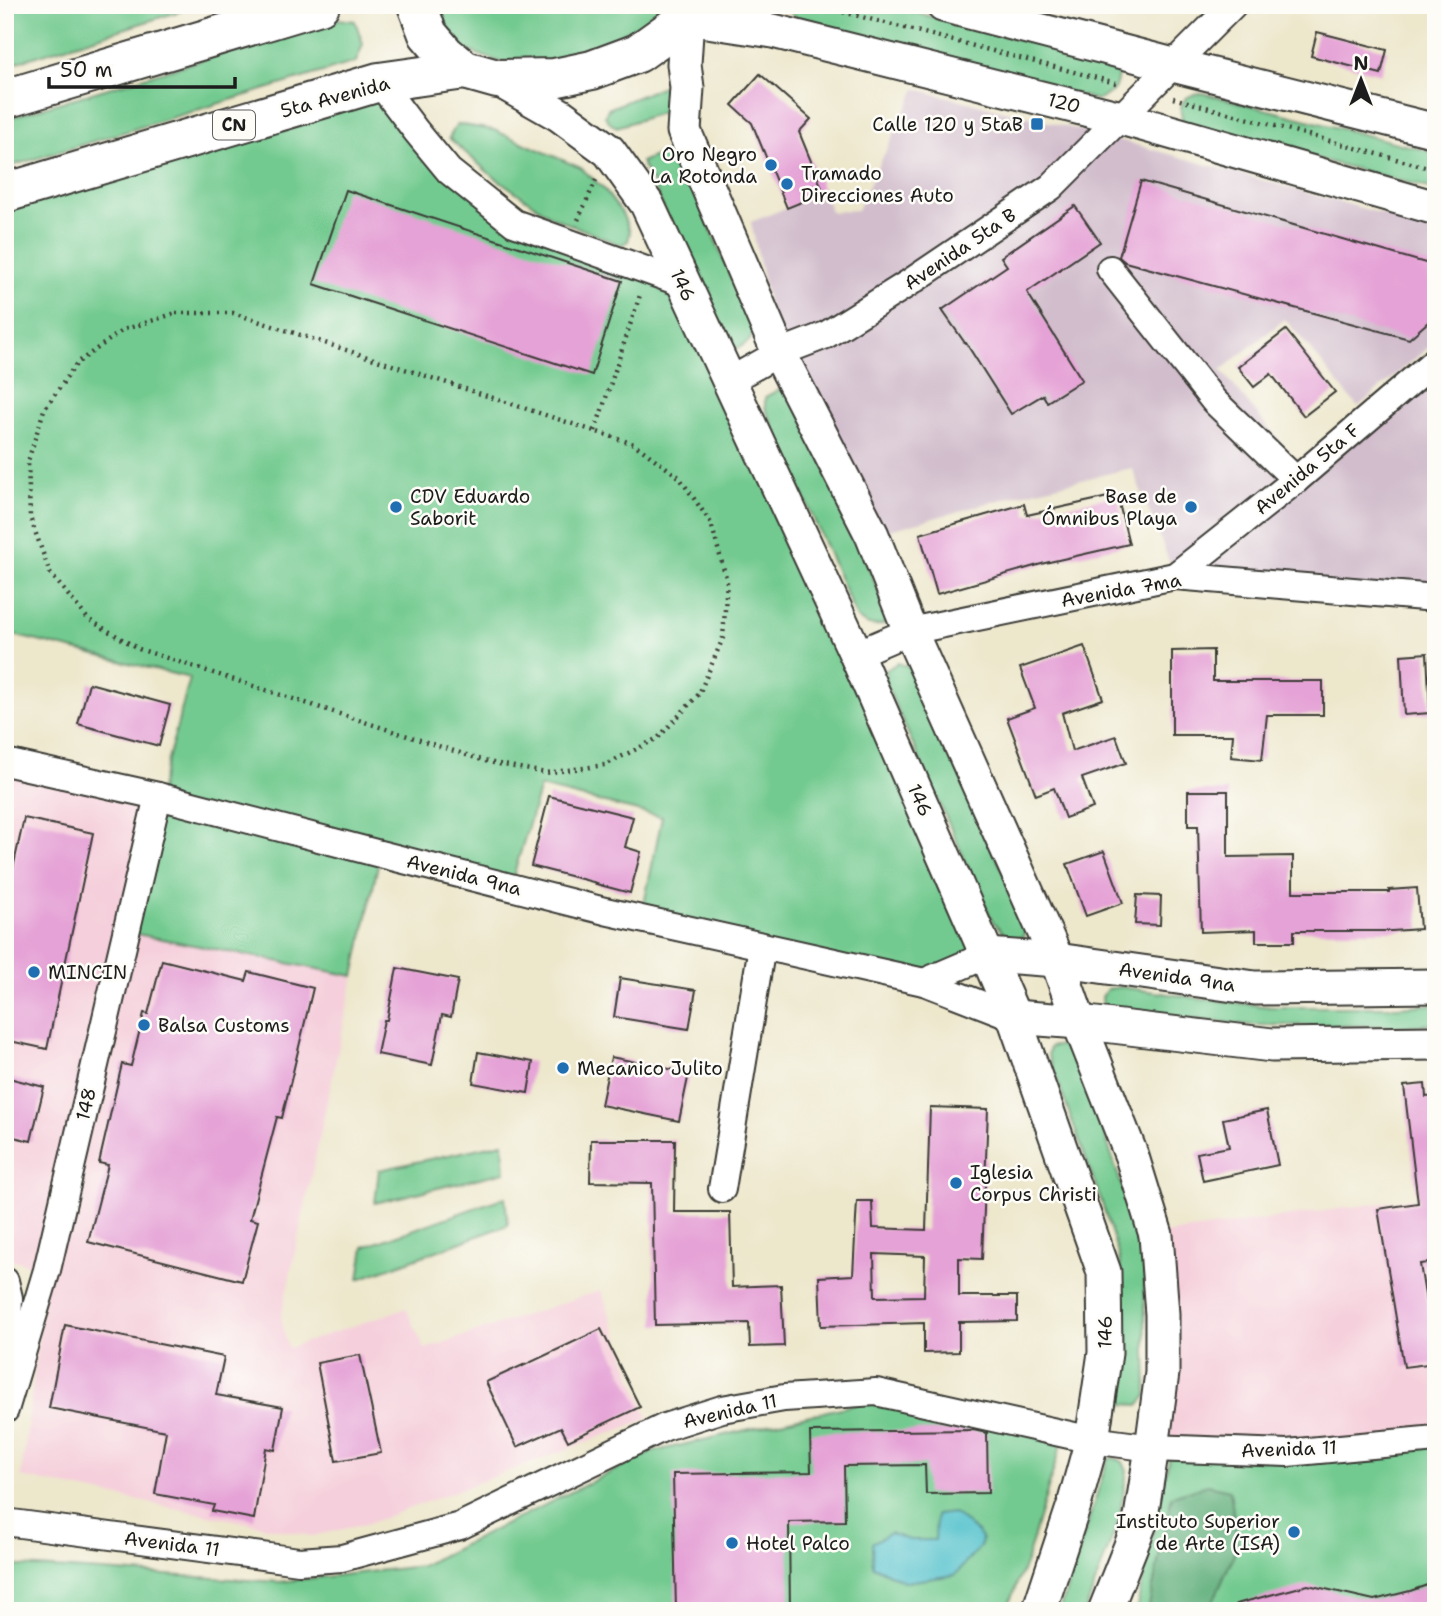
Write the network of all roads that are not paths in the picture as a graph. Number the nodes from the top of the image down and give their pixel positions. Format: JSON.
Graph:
{"nodes":[{"id":1,"x":320,"y":5,"type":"edge"},
{"id":2,"x":417,"y":5,"type":"edge"},
{"id":3,"x":943,"y":5,"type":"edge"},
{"id":4,"x":1233,"y":5,"type":"edge"},
{"id":5,"x":694,"y":12,"type":"edge"},
{"id":6,"x":1173,"y":65,"type":"junction"},
{"id":7,"x":481,"y":74,"type":"junction"},
{"id":8,"x":379,"y":82,"type":"junction"},
{"id":9,"x":5,"y":99,"type":"edge"},
{"id":10,"x":1121,"y":118,"type":"junction"},
{"id":11,"x":1436,"y":131,"type":"edge"},
{"id":12,"x":5,"y":193,"type":"edge"},
{"id":13,"x":1436,"y":208,"type":"edge"},
{"id":14,"x":1110,"y":268,"type":"dead end"},
{"id":15,"x":682,"y":282,"type":"junction"},
{"id":16,"x":779,"y":353,"type":"junction"},
{"id":17,"x":1436,"y":360,"type":"edge"},
{"id":18,"x":729,"y":381,"type":"junction"},
{"id":19,"x":1296,"y":480,"type":"junction"},
{"id":20,"x":1175,"y":576,"type":"junction"},
{"id":21,"x":1436,"y":598,"type":"edge"},
{"id":22,"x":910,"y":631,"type":"junction"},
{"id":23,"x":856,"y":654,"type":"junction"},
{"id":24,"x":5,"y":762,"type":"edge"},
{"id":25,"x":158,"y":796,"type":"junction"},
{"id":26,"x":762,"y":946,"type":"junction"},
{"id":27,"x":987,"y":955,"type":"junction"},
{"id":28,"x":1057,"y":960,"type":"junction"},
{"id":29,"x":924,"y":982,"type":"junction"},
{"id":30,"x":1436,"y":986,"type":"edge"},
{"id":31,"x":1014,"y":1017,"type":"junction"},
{"id":32,"x":1079,"y":1022,"type":"junction"},
{"id":33,"x":1436,"y":1043,"type":"edge"},
{"id":34,"x":722,"y":1189,"type":"dead end"},
{"id":35,"x":5,"y":1281,"type":"edge"},
{"id":36,"x":5,"y":1393,"type":"edge"},
{"id":37,"x":5,"y":1410,"type":"edge"},
{"id":38,"x":1436,"y":1439,"type":"edge"},
{"id":39,"x":1092,"y":1440,"type":"junction"},
{"id":40,"x":1152,"y":1448,"type":"junction"},
{"id":41,"x":5,"y":1522,"type":"edge"},
{"id":42,"x":1039,"y":1611,"type":"edge"},
{"id":43,"x":1105,"y":1611,"type":"edge"}],
"edges":[{"from":1,"to":9,"type":"highway"},
{"from":2,"to":7,"type":"highway"},
{"from":3,"to":6,"type":"main road"},
{"from":4,"to":6,"type":"street","name":"Avenida 5ta B"},
{"from":5,"to":7,"type":"highway","number":"CN"},
{"from":5,"to":10,"type":"main road","name":"120"},
{"from":5,"to":16,"type":"main road"},
{"from":6,"to":10,"type":"street","name":"Avenida 5ta B"},
{"from":6,"to":11,"type":"main road"},
{"from":7,"to":8,"type":"highway","name":"5ta Avenida","number":"CN"},
{"from":7,"to":15,"type":"main road","name":"146"},
{"from":8,"to":12,"type":"highway","name":"5ta Avenida","number":"CN"},
{"from":8,"to":15,"type":"street"},
{"from":10,"to":13,"type":"main road","name":"120"},
{"from":10,"to":16,"type":"street","name":"Avenida 5ta B"},
{"from":14,"to":19,"type":"street"},
{"from":15,"to":18,"type":"main road","name":"146"},
{"from":16,"to":18,"type":"street","name":"Avenida 5ta B"},
{"from":16,"to":22,"type":"main road"},
{"from":17,"to":19,"type":"street","name":"Avenida 5ta F"},
{"from":18,"to":23,"type":"main road","name":"146"},
{"from":19,"to":20,"type":"street","name":"Avenida 5ta F"},
{"from":20,"to":21,"type":"street","name":"Avenida 7ma"},
{"from":20,"to":22,"type":"street","name":"Avenida 7ma"},
{"from":22,"to":23,"type":"street","name":"Avenida 7ma"},
{"from":22,"to":28,"type":"main road"},
{"from":23,"to":27,"type":"main road","name":"146"},
{"from":24,"to":25,"type":"street","name":"Avenida 9na"},
{"from":25,"to":26,"type":"street","name":"Avenida 9na"},
{"from":25,"to":37,"type":"street","name":"148"},
{"from":26,"to":29,"type":"street","name":"Avenida 9na"},
{"from":26,"to":34,"type":"street"},
{"from":27,"to":28,"type":"main road","name":"Avenida 9na"},
{"from":27,"to":29,"type":"street","name":"Avenida 9na"},
{"from":27,"to":31,"type":"main road","name":"146"},
{"from":28,"to":30,"type":"main road","name":"Avenida 9na"},
{"from":28,"to":32,"type":"main road"},
{"from":29,"to":31,"type":"street","name":"Avenida 9na"},
{"from":31,"to":32,"type":"main road","name":"Avenida 9na"},
{"from":31,"to":39,"type":"main road","name":"146"},
{"from":32,"to":33,"type":"main road","name":"Avenida 9na"},
{"from":32,"to":40,"type":"main road"},
{"from":35,"to":36,"type":"street"},
{"from":38,"to":40,"type":"street","name":"Avenida 11"},
{"from":39,"to":40,"type":"street","name":"Avenida 11"},
{"from":39,"to":41,"type":"street","name":"Avenida 11"},
{"from":39,"to":42,"type":"main road","name":"146"},
{"from":40,"to":43,"type":"main road"}]}
